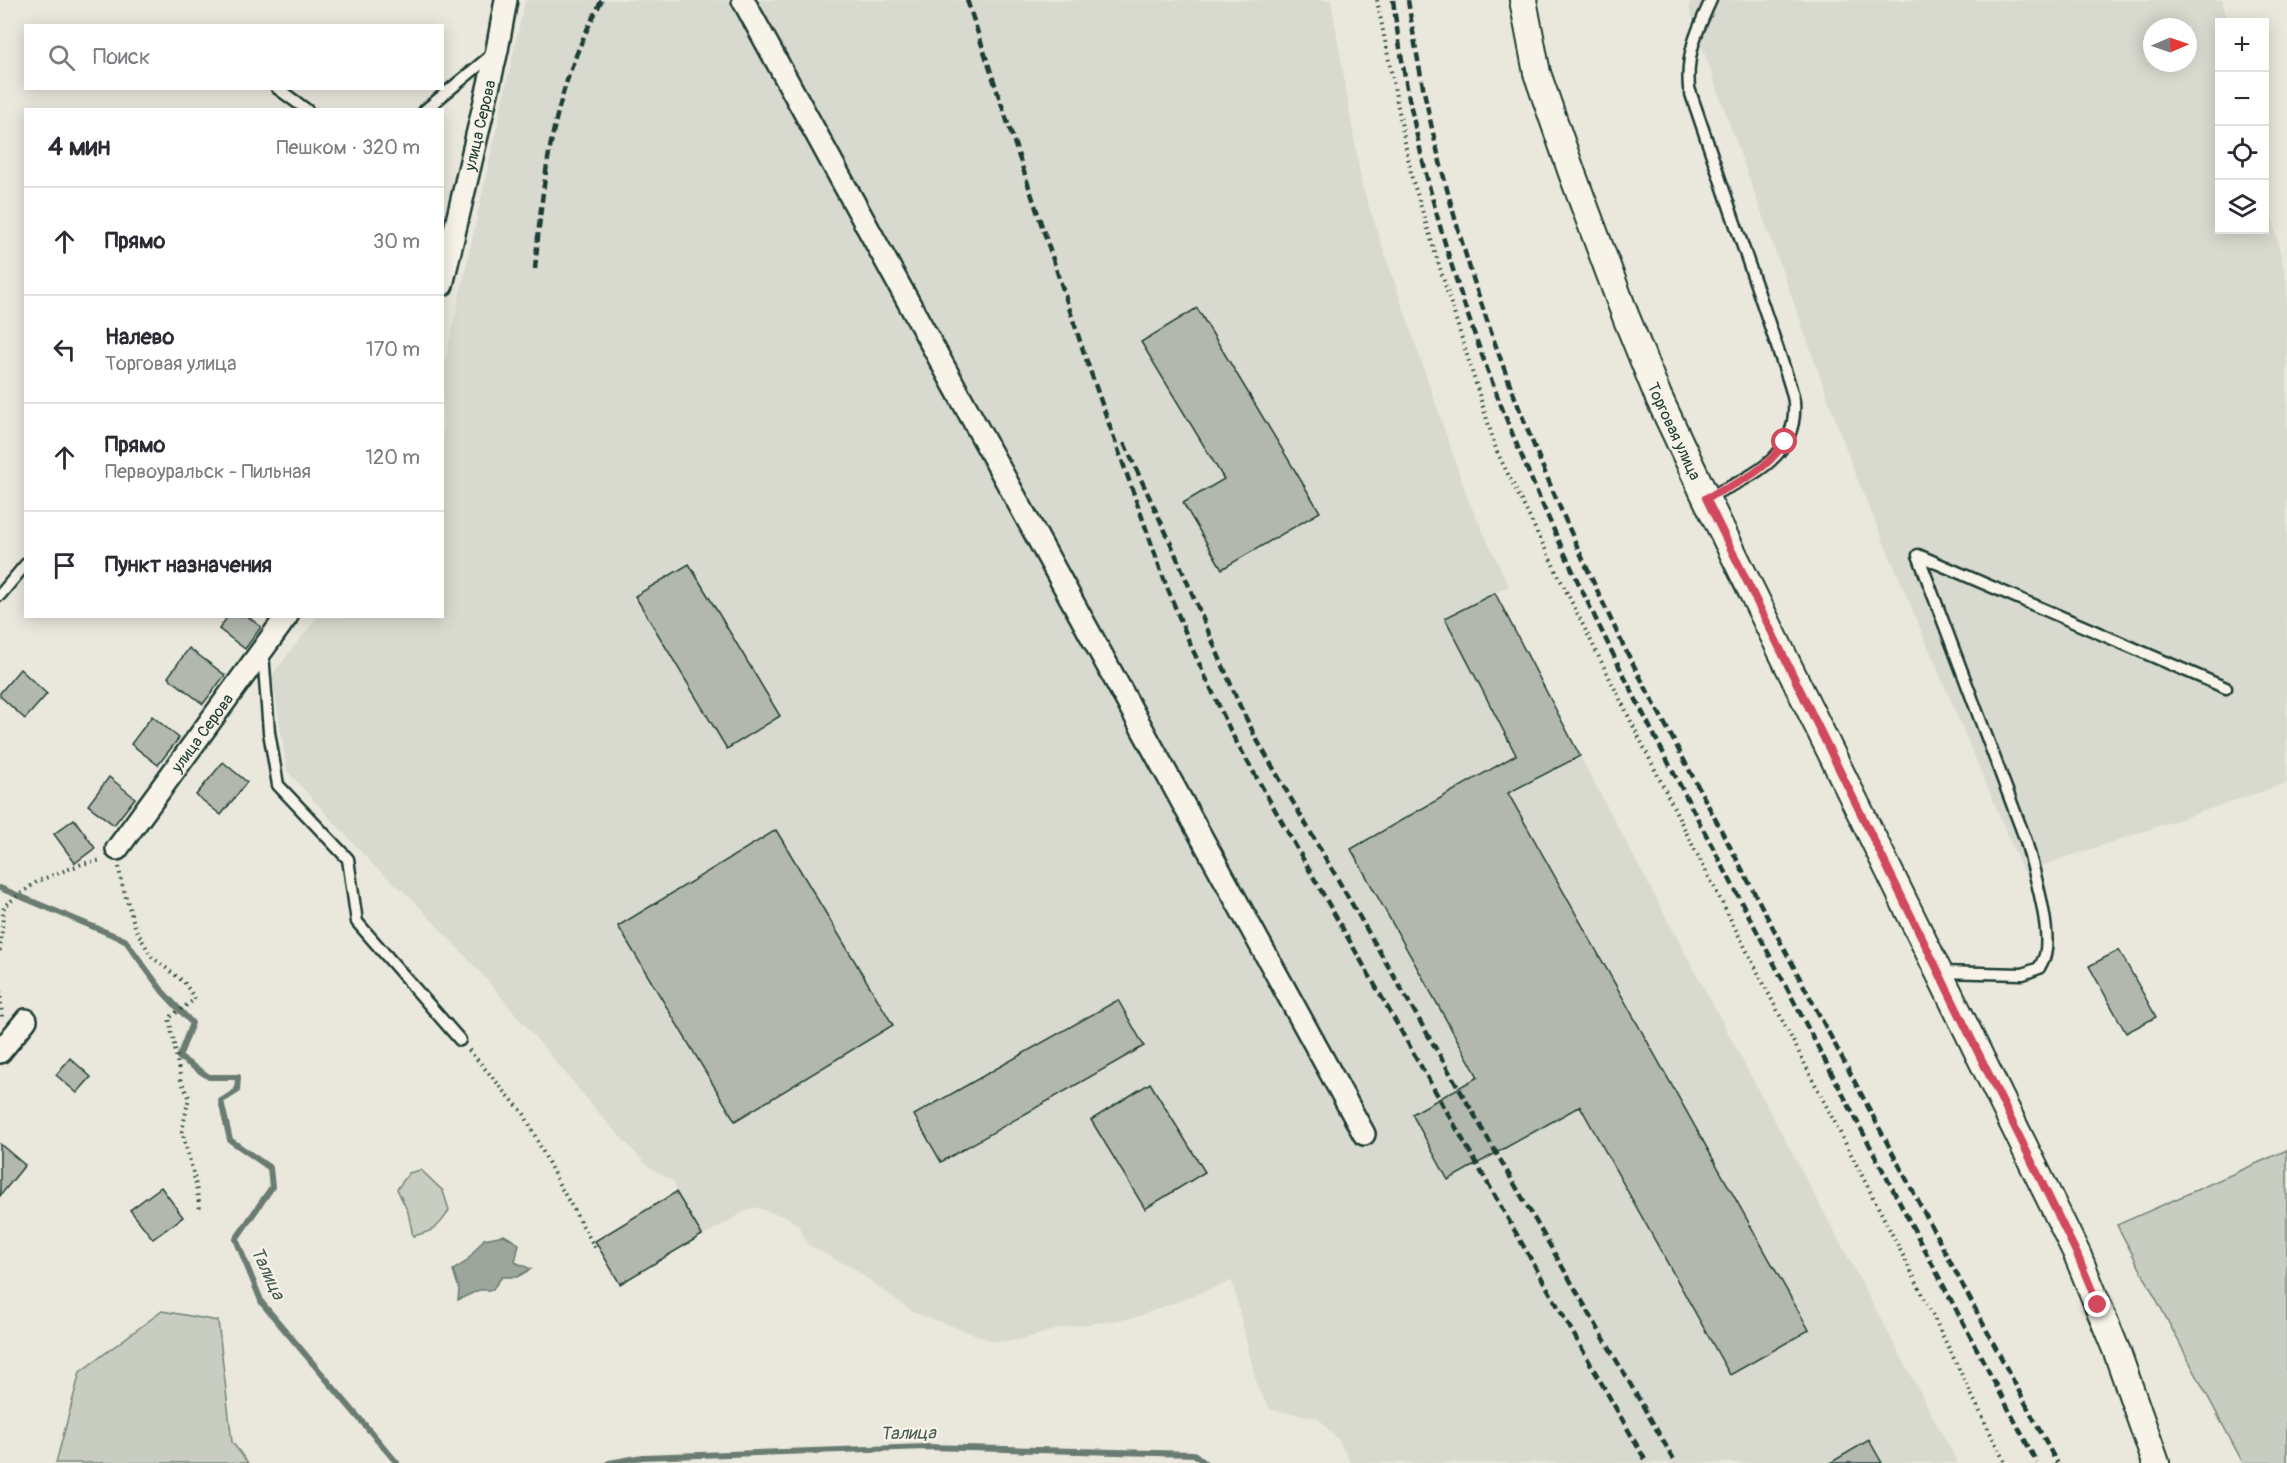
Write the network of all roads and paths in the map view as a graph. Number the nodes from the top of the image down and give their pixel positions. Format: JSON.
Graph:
{"nodes":[{"id":1,"x":506,"y":0,"type":"edge"},
{"id":2,"x":743,"y":0,"type":"edge"},
{"id":3,"x":1377,"y":0,"type":"edge"},
{"id":4,"x":1523,"y":0,"type":"edge"},
{"id":5,"x":1711,"y":0,"type":"edge"},
{"id":6,"x":497,"y":50,"type":"junction"},
{"id":7,"x":280,"y":90,"type":"edge"},
{"id":8,"x":304,"y":108,"type":"edge"},
{"id":9,"x":427,"y":108,"type":"edge"},
{"id":10,"x":444,"y":276,"type":"edge"},
{"id":11,"x":1706,"y":498,"type":"junction"},
{"id":12,"x":24,"y":566,"type":"edge"},
{"id":13,"x":0,"y":595,"type":"edge"},
{"id":14,"x":286,"y":618,"type":"edge"},
{"id":15,"x":263,"y":649,"type":"junction"},
{"id":16,"x":2226,"y":688,"type":"dead end"},
{"id":17,"x":117,"y":849,"type":"junction"},
{"id":18,"x":0,"y":951,"type":"edge"},
{"id":19,"x":1939,"y":972,"type":"junction"},
{"id":20,"x":26,"y":1020,"type":"dead end"},
{"id":21,"x":460,"y":1040,"type":"joint"},
{"id":22,"x":0,"y":1052,"type":"edge"},
{"id":23,"x":1364,"y":1134,"type":"dead end"},
{"id":24,"x":200,"y":1209,"type":"dead end"},
{"id":25,"x":597,"y":1251,"type":"dead end"},
{"id":26,"x":2006,"y":1463,"type":"edge"},
{"id":27,"x":2157,"y":1463,"type":"edge"}],
"edges":[{"from":1,"to":6,"type":"street","name":"улица Серова"},
{"from":2,"to":23,"type":"street"},
{"from":3,"to":26,"type":"path"},
{"from":4,"to":11,"type":"street","name":"Торговая улица"},
{"from":5,"to":11,"type":"lane"},
{"from":6,"to":9,"type":"lane"},
{"from":6,"to":10,"type":"street","name":"улица Серова"},
{"from":7,"to":8,"type":"lane"},
{"from":11,"to":19,"type":"street","name":"Торговая улица"},
{"from":12,"to":13,"type":"lane"},
{"from":14,"to":15,"type":"street","name":"улица Серова"},
{"from":15,"to":17,"type":"street","name":"улица Серова"},
{"from":15,"to":21,"type":"lane"},
{"from":16,"to":19,"type":"lane"},
{"from":17,"to":18,"type":"path"},
{"from":17,"to":24,"type":"path"},
{"from":19,"to":27,"type":"street","name":"Торговая улица"},
{"from":20,"to":22,"type":"street"},
{"from":21,"to":25,"type":"path"}]}
